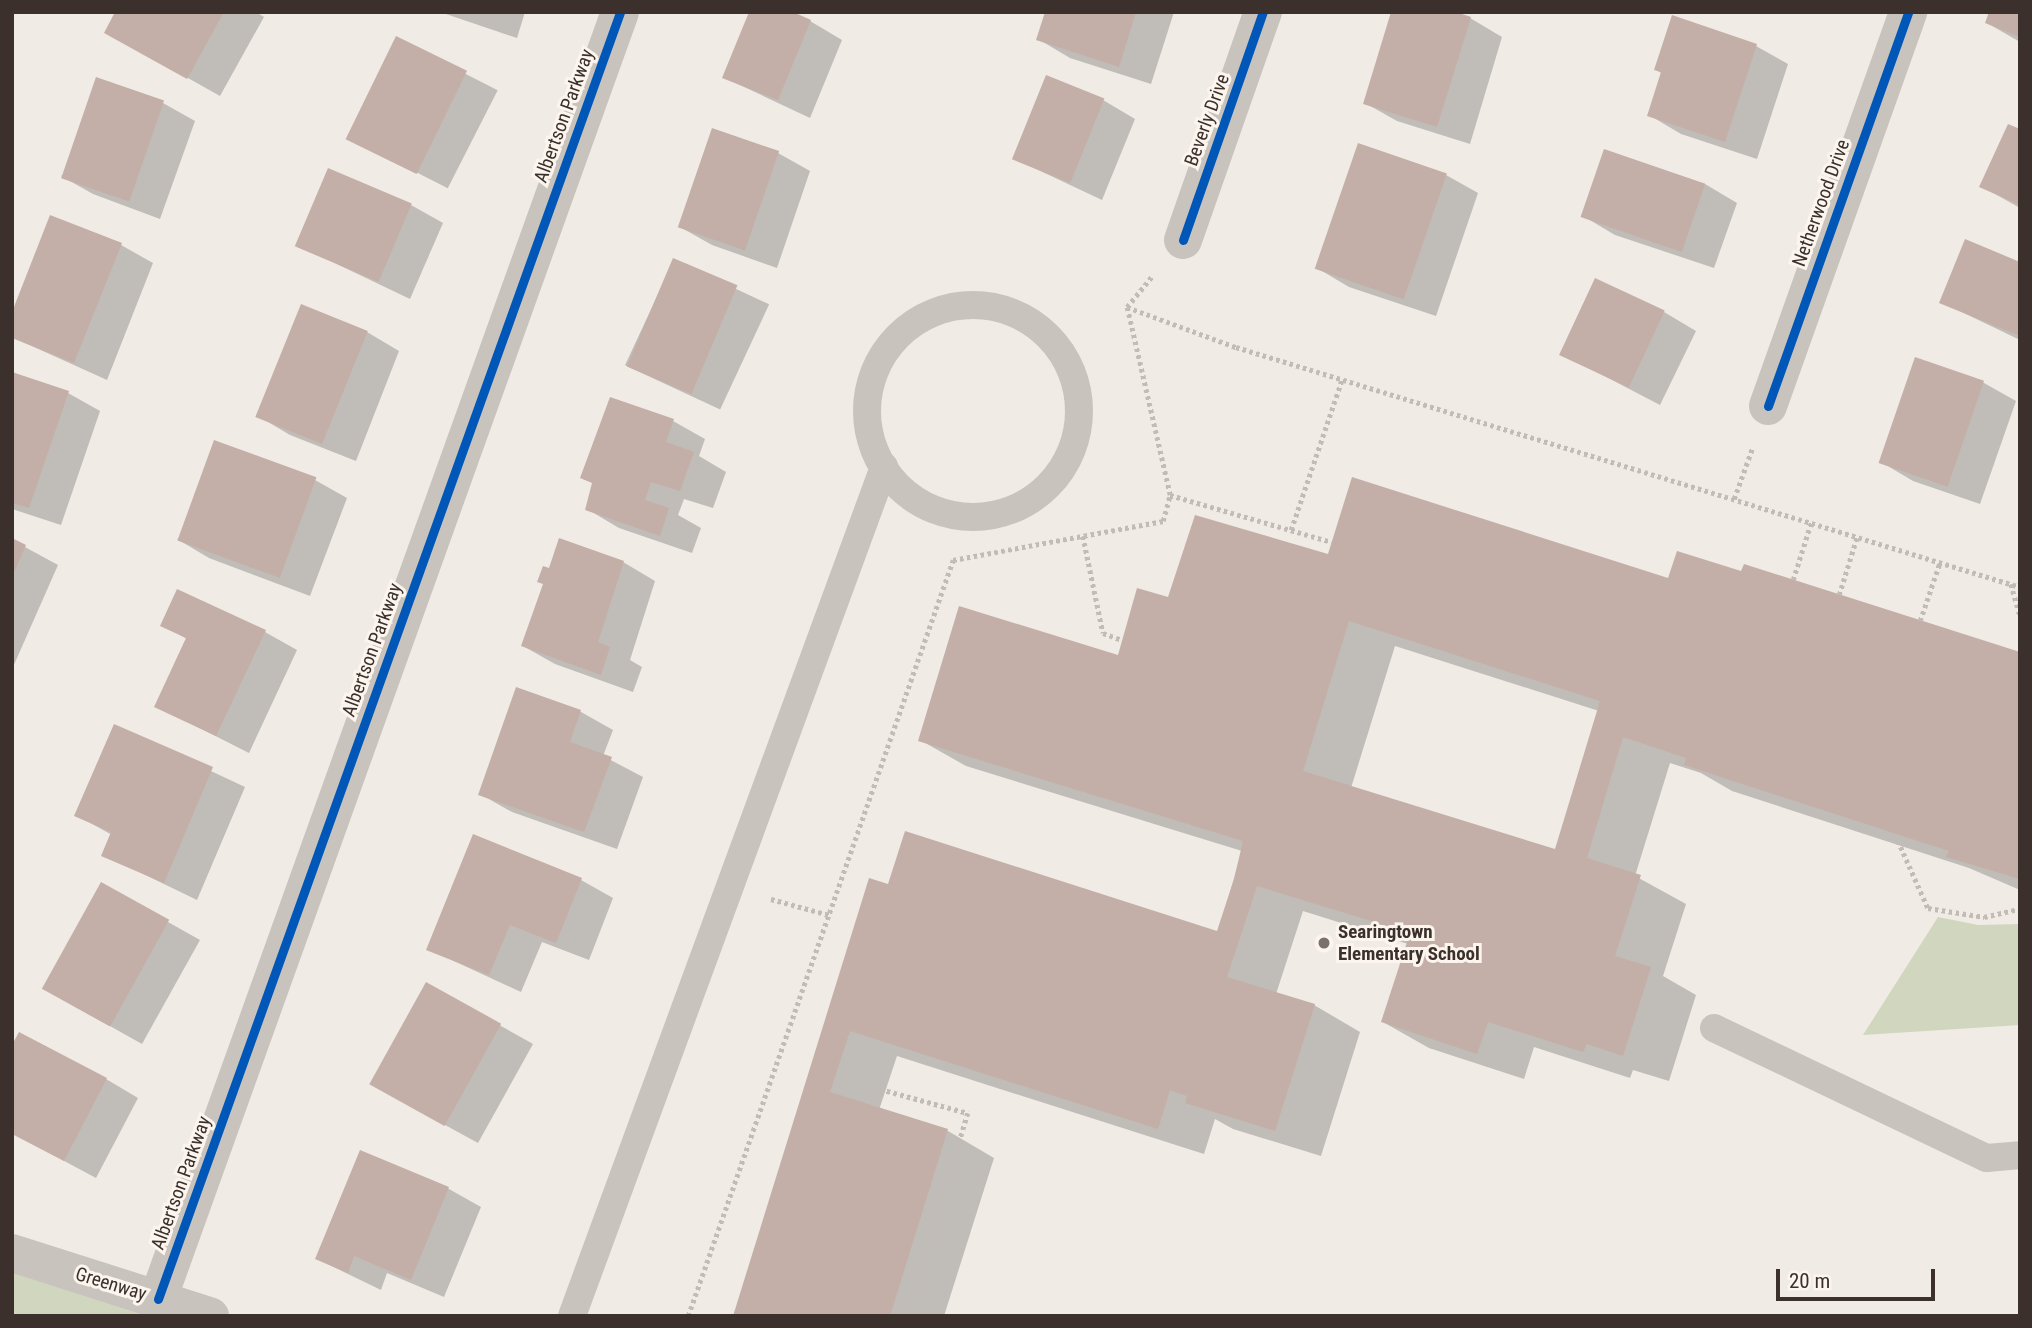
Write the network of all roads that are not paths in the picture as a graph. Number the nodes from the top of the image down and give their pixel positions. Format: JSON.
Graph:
{"nodes":[{"id":1,"x":620,"y":12,"type":"edge"},
{"id":2,"x":1263,"y":12,"type":"edge"},
{"id":3,"x":1908,"y":12,"type":"edge"},
{"id":4,"x":1183,"y":240,"type":"dead end"},
{"id":5,"x":1768,"y":406,"type":"dead end"},
{"id":6,"x":884,"y":467,"type":"junction"},
{"id":7,"x":1714,"y":1028,"type":"dead end"},
{"id":8,"x":2020,"y":1155,"type":"edge"},
{"id":9,"x":12,"y":1253,"type":"edge"},
{"id":10,"x":158,"y":1299,"type":"junction"},
{"id":11,"x":210,"y":1316,"type":"edge"},
{"id":12,"x":572,"y":1316,"type":"edge"}],
"edges":[{"from":1,"to":10,"type":"street","name":"Albertson Parkway"},
{"from":2,"to":4,"type":"street","name":"Beverly Drive"},
{"from":3,"to":5,"type":"street","name":"Netherwood Drive"},
{"from":6,"to":6,"type":"lane"},
{"from":6,"to":12,"type":"lane"},
{"from":7,"to":8,"type":"lane"},
{"from":9,"to":10,"type":"street","name":"Greenway"},
{"from":10,"to":11,"type":"street","name":"Greenway"}]}
